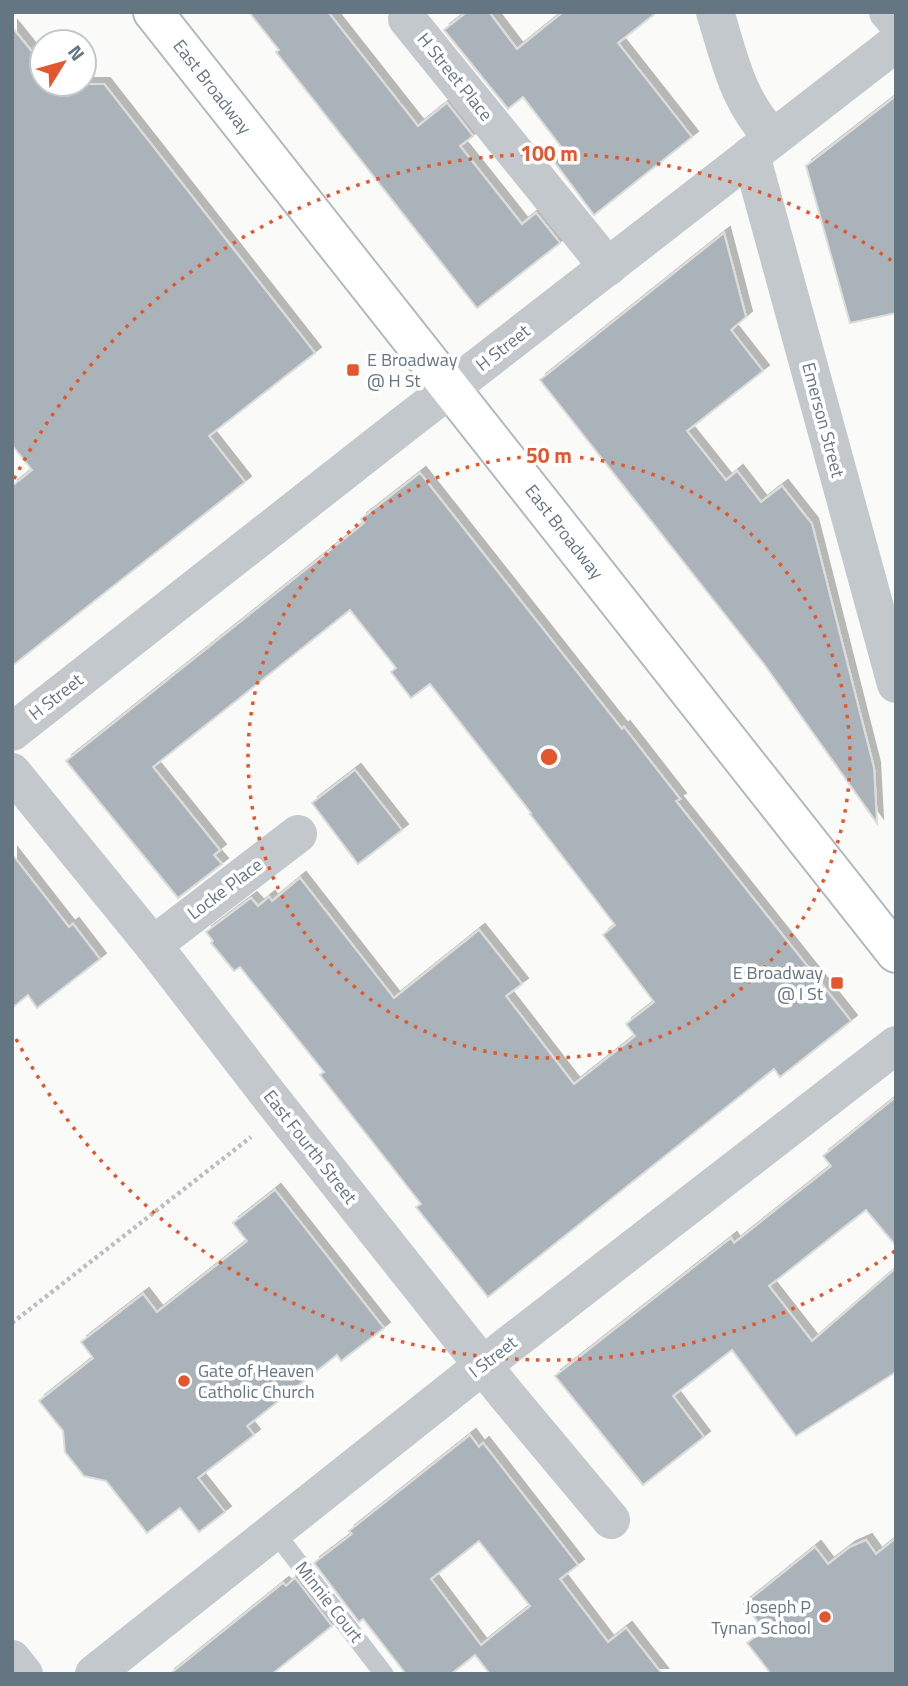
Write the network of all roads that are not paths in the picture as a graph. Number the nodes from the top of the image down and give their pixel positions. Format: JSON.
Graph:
{"nodes":[{"id":1,"x":153,"y":12,"type":"edge"},
{"id":2,"x":715,"y":12,"type":"edge"},
{"id":3,"x":888,"y":12,"type":"edge"},
{"id":4,"x":407,"y":19,"type":"dead end"},
{"id":5,"x":896,"y":22,"type":"edge"},
{"id":6,"x":896,"y":43,"type":"edge"},
{"id":7,"x":762,"y":147,"type":"junction"},
{"id":8,"x":608,"y":267,"type":"junction"},
{"id":9,"x":451,"y":389,"type":"junction"},
{"id":10,"x":896,"y":684,"type":"edge"},
{"id":11,"x":12,"y":732,"type":"edge"},
{"id":12,"x":12,"y":772,"type":"edge"},
{"id":13,"x":298,"y":834,"type":"dead end"},
{"id":14,"x":892,"y":940,"type":"edge"},
{"id":15,"x":153,"y":945,"type":"junction"},
{"id":16,"x":896,"y":1045,"type":"edge"},
{"id":17,"x":484,"y":1365,"type":"junction"},
{"id":18,"x":611,"y":1520,"type":"dead end"},
{"id":19,"x":274,"y":1531,"type":"junction"},
{"id":20,"x":12,"y":1659,"type":"edge"},
{"id":21,"x":24,"y":1674,"type":"edge"},
{"id":22,"x":94,"y":1674,"type":"edge"},
{"id":23,"x":384,"y":1674,"type":"edge"}],
"edges":[{"from":1,"to":9,"type":"main road","name":"East Broadway"},
{"from":2,"to":7,"type":"street","name":"Emerson Street"},
{"from":3,"to":5,"type":"street"},
{"from":4,"to":8,"type":"street","name":"H Street Place"},
{"from":6,"to":7,"type":"street","name":"H Street"},
{"from":7,"to":8,"type":"street","name":"H Street"},
{"from":7,"to":10,"type":"street","name":"Emerson Street"},
{"from":8,"to":9,"type":"street","name":"H Street"},
{"from":9,"to":11,"type":"street","name":"H Street"},
{"from":9,"to":14,"type":"main road","name":"East Broadway"},
{"from":12,"to":15,"type":"street","name":"East Fourth Street"},
{"from":13,"to":15,"type":"street","name":"Locke Place"},
{"from":15,"to":17,"type":"street","name":"East Fourth Street"},
{"from":16,"to":17,"type":"street","name":"I Street"},
{"from":17,"to":18,"type":"street","name":"East Fourth Street"},
{"from":17,"to":19,"type":"street","name":"I Street"},
{"from":19,"to":22,"type":"street","name":"I Street"},
{"from":19,"to":23,"type":"lane","name":"Minnie Court"},
{"from":20,"to":21,"type":"street"}]}
